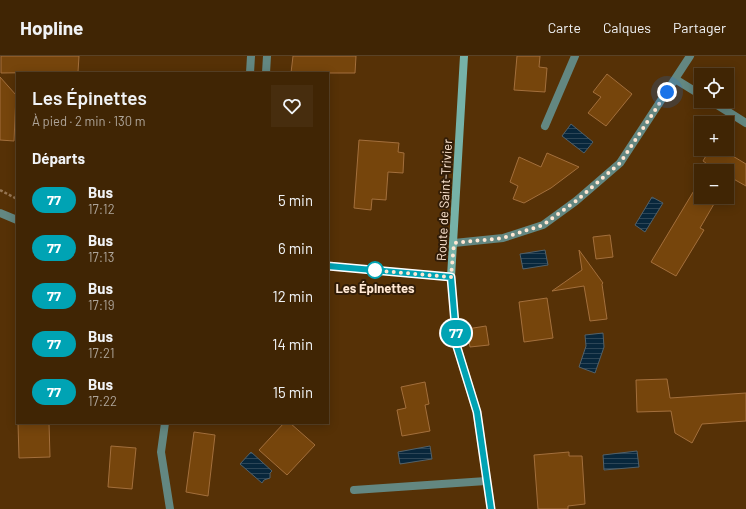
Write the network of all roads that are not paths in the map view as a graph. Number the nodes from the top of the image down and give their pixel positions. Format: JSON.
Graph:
{"nodes":[{"id":1,"x":251,"y":56,"type":"edge"},
{"id":2,"x":267,"y":56,"type":"edge"},
{"id":3,"x":464,"y":56,"type":"edge"},
{"id":4,"x":575,"y":56,"type":"edge"},
{"id":5,"x":690,"y":56,"type":"edge"},
{"id":6,"x":250,"y":72,"type":"edge"},
{"id":7,"x":266,"y":72,"type":"edge"},
{"id":8,"x":675,"y":78,"type":"junction"},
{"id":9,"x":694,"y":90,"type":"edge"},
{"id":10,"x":722,"y":108,"type":"edge"},
{"id":11,"x":746,"y":123,"type":"edge"},
{"id":12,"x":545,"y":126,"type":"dead end"},
{"id":13,"x":0,"y":213,"type":"edge"},
{"id":14,"x":16,"y":220,"type":"edge"},
{"id":15,"x":454,"y":243,"type":"junction"},
{"id":16,"x":329,"y":266,"type":"edge"},
{"id":17,"x":451,"y":277,"type":"junction"},
{"id":18,"x":165,"y":424,"type":"edge"},
{"id":19,"x":486,"y":481,"type":"junction"},
{"id":20,"x":354,"y":490,"type":"dead end"},
{"id":21,"x":170,"y":509,"type":"edge"},
{"id":22,"x":491,"y":509,"type":"edge"}],
"edges":[{"from":1,"to":6,"type":"street"},
{"from":2,"to":7,"type":"street"},
{"from":3,"to":15,"type":"main road","name":"Route de Saint-Trivier"},
{"from":4,"to":12,"type":"street"},
{"from":5,"to":8,"type":"street"},
{"from":8,"to":9,"type":"street"},
{"from":8,"to":15,"type":"street"},
{"from":10,"to":11,"type":"street"},
{"from":13,"to":14,"type":"street"},
{"from":15,"to":17,"type":"main road","name":"Route de Saint-Trivier"},
{"from":16,"to":17,"type":"street"},
{"from":17,"to":19,"type":"main road","name":"Route de Saint-Trivier"},
{"from":18,"to":21,"type":"street"},
{"from":19,"to":20,"type":"street"},
{"from":19,"to":22,"type":"main road","name":"Route de Saint-Trivier"}]}
